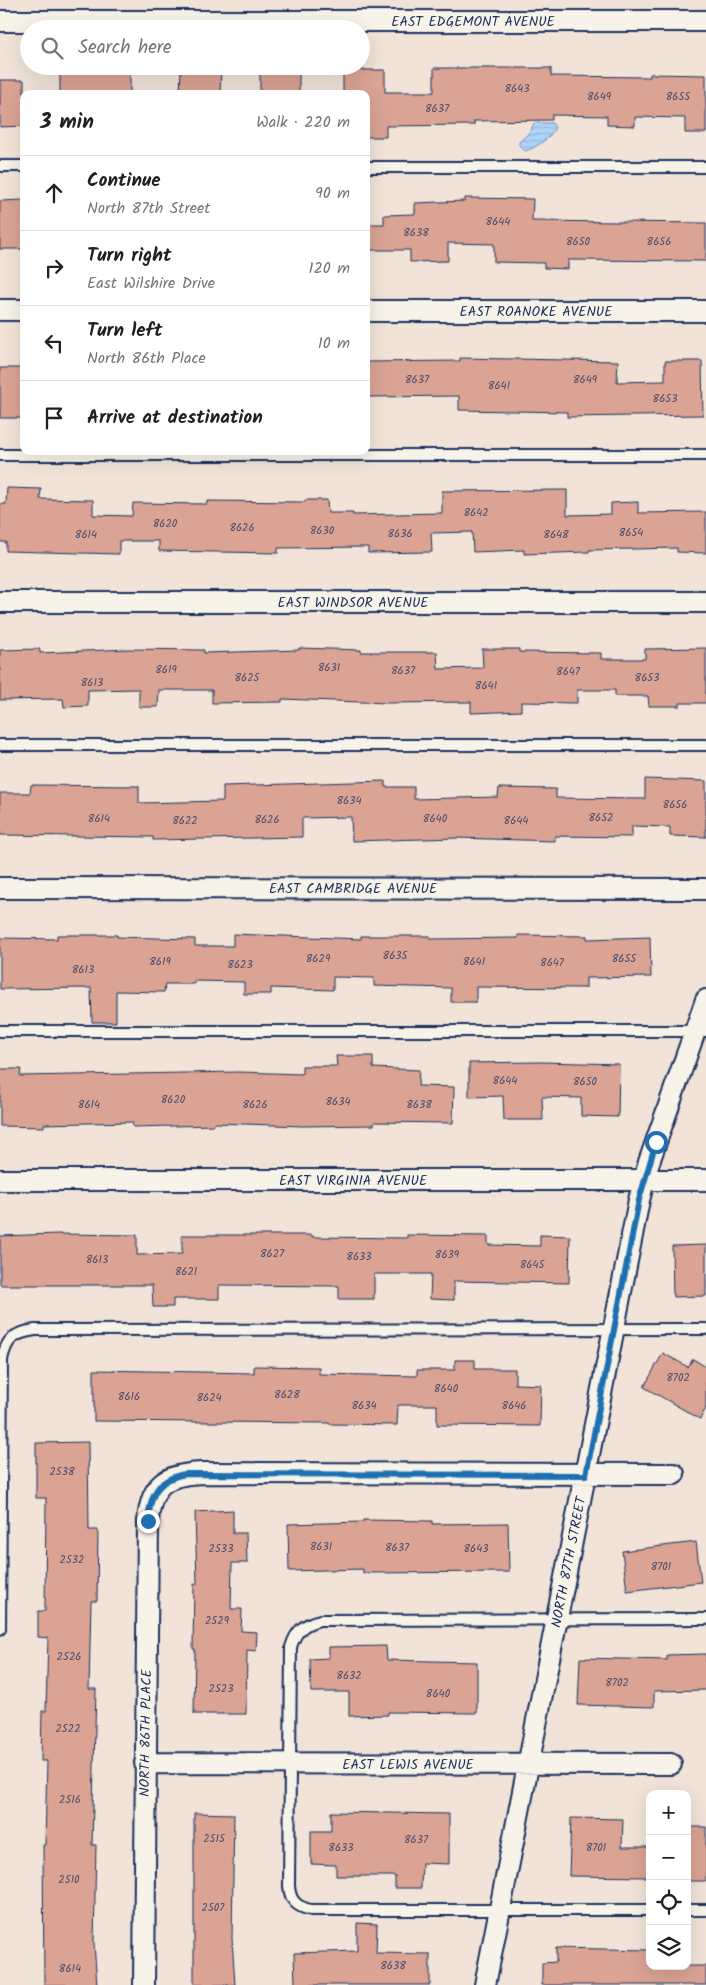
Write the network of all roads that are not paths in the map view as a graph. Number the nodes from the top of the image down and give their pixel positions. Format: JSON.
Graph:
{"nodes":[{"id":1,"x":0,"y":21,"type":"edge"},
{"id":2,"x":20,"y":21,"type":"edge"},
{"id":3,"x":370,"y":21,"type":"edge"},
{"id":4,"x":706,"y":21,"type":"edge"},
{"id":5,"x":0,"y":166,"type":"edge"},
{"id":6,"x":20,"y":166,"type":"edge"},
{"id":7,"x":370,"y":167,"type":"edge"},
{"id":8,"x":706,"y":167,"type":"edge"},
{"id":9,"x":0,"y":310,"type":"edge"},
{"id":10,"x":20,"y":310,"type":"edge"},
{"id":11,"x":370,"y":311,"type":"edge"},
{"id":12,"x":706,"y":311,"type":"edge"},
{"id":13,"x":0,"y":455,"type":"edge"},
{"id":14,"x":706,"y":455,"type":"edge"},
{"id":15,"x":0,"y":602,"type":"edge"},
{"id":16,"x":706,"y":602,"type":"edge"},
{"id":17,"x":0,"y":745,"type":"edge"},
{"id":18,"x":706,"y":745,"type":"edge"},
{"id":19,"x":0,"y":888,"type":"edge"},
{"id":20,"x":706,"y":889,"type":"edge"},
{"id":21,"x":706,"y":1000,"type":"edge"},
{"id":22,"x":0,"y":1031,"type":"edge"},
{"id":23,"x":700,"y":1031,"type":"edge"},
{"id":24,"x":0,"y":1180,"type":"edge"},
{"id":25,"x":644,"y":1180,"type":"junction"},
{"id":26,"x":706,"y":1180,"type":"edge"},
{"id":27,"x":614,"y":1329,"type":"junction"},
{"id":28,"x":706,"y":1329,"type":"edge"},
{"id":29,"x":674,"y":1474,"type":"dead end"},
{"id":30,"x":586,"y":1475,"type":"junction"},
{"id":31,"x":557,"y":1618,"type":"junction"},
{"id":32,"x":706,"y":1619,"type":"edge"},
{"id":33,"x":0,"y":1629,"type":"edge"},
{"id":34,"x":145,"y":1764,"type":"junction"},
{"id":35,"x":290,"y":1764,"type":"junction"},
{"id":36,"x":529,"y":1764,"type":"junction"},
{"id":37,"x":671,"y":1764,"type":"dead end"},
{"id":38,"x":499,"y":1910,"type":"junction"},
{"id":39,"x":646,"y":1910,"type":"edge"},
{"id":40,"x":691,"y":1910,"type":"edge"},
{"id":41,"x":706,"y":1910,"type":"edge"},
{"id":42,"x":144,"y":1985,"type":"edge"},
{"id":43,"x":485,"y":1985,"type":"edge"}],
"edges":[{"from":1,"to":2,"type":"street","name":"EAST EDGEMONT AVENUE"},
{"from":3,"to":4,"type":"street","name":"EAST EDGEMONT AVENUE"},
{"from":5,"to":6,"type":"lane"},
{"from":7,"to":8,"type":"lane"},
{"from":9,"to":10,"type":"street"},
{"from":11,"to":12,"type":"street","name":"EAST ROANOKE AVENUE"},
{"from":13,"to":14,"type":"lane"},
{"from":15,"to":16,"type":"street","name":"EAST WINDSOR AVENUE"},
{"from":17,"to":18,"type":"lane"},
{"from":19,"to":20,"type":"street","name":"EAST CAMBRIDGE AVENUE"},
{"from":21,"to":23,"type":"street","name":"NORTH 87TH STREET"},
{"from":22,"to":23,"type":"lane"},
{"from":23,"to":25,"type":"street","name":"NORTH 87TH STREET"},
{"from":24,"to":25,"type":"street","name":"EAST VIRGINIA AVENUE"},
{"from":25,"to":26,"type":"street","name":"EAST VIRGINIA AVENUE"},
{"from":25,"to":27,"type":"street","name":"NORTH 87TH STREET"},
{"from":27,"to":28,"type":"lane"},
{"from":27,"to":30,"type":"street","name":"NORTH 87TH STREET"},
{"from":27,"to":33,"type":"lane"},
{"from":29,"to":30,"type":"street"},
{"from":30,"to":31,"type":"street","name":"NORTH 87TH STREET"},
{"from":30,"to":34,"type":"street","name":"NORTH 86TH PLACE"},
{"from":31,"to":32,"type":"lane"},
{"from":31,"to":35,"type":"lane"},
{"from":31,"to":36,"type":"street","name":"NORTH 87TH STREET"},
{"from":34,"to":35,"type":"street","name":"EAST LEWIS AVENUE"},
{"from":34,"to":42,"type":"street","name":"NORTH 86TH PLACE"},
{"from":35,"to":36,"type":"street","name":"EAST LEWIS AVENUE"},
{"from":35,"to":38,"type":"lane"},
{"from":36,"to":37,"type":"street","name":"EAST LEWIS AVENUE"},
{"from":36,"to":38,"type":"street","name":"NORTH 87TH STREET"},
{"from":38,"to":39,"type":"lane"},
{"from":38,"to":43,"type":"street","name":"NORTH 87TH STREET"},
{"from":40,"to":41,"type":"lane"}]}
